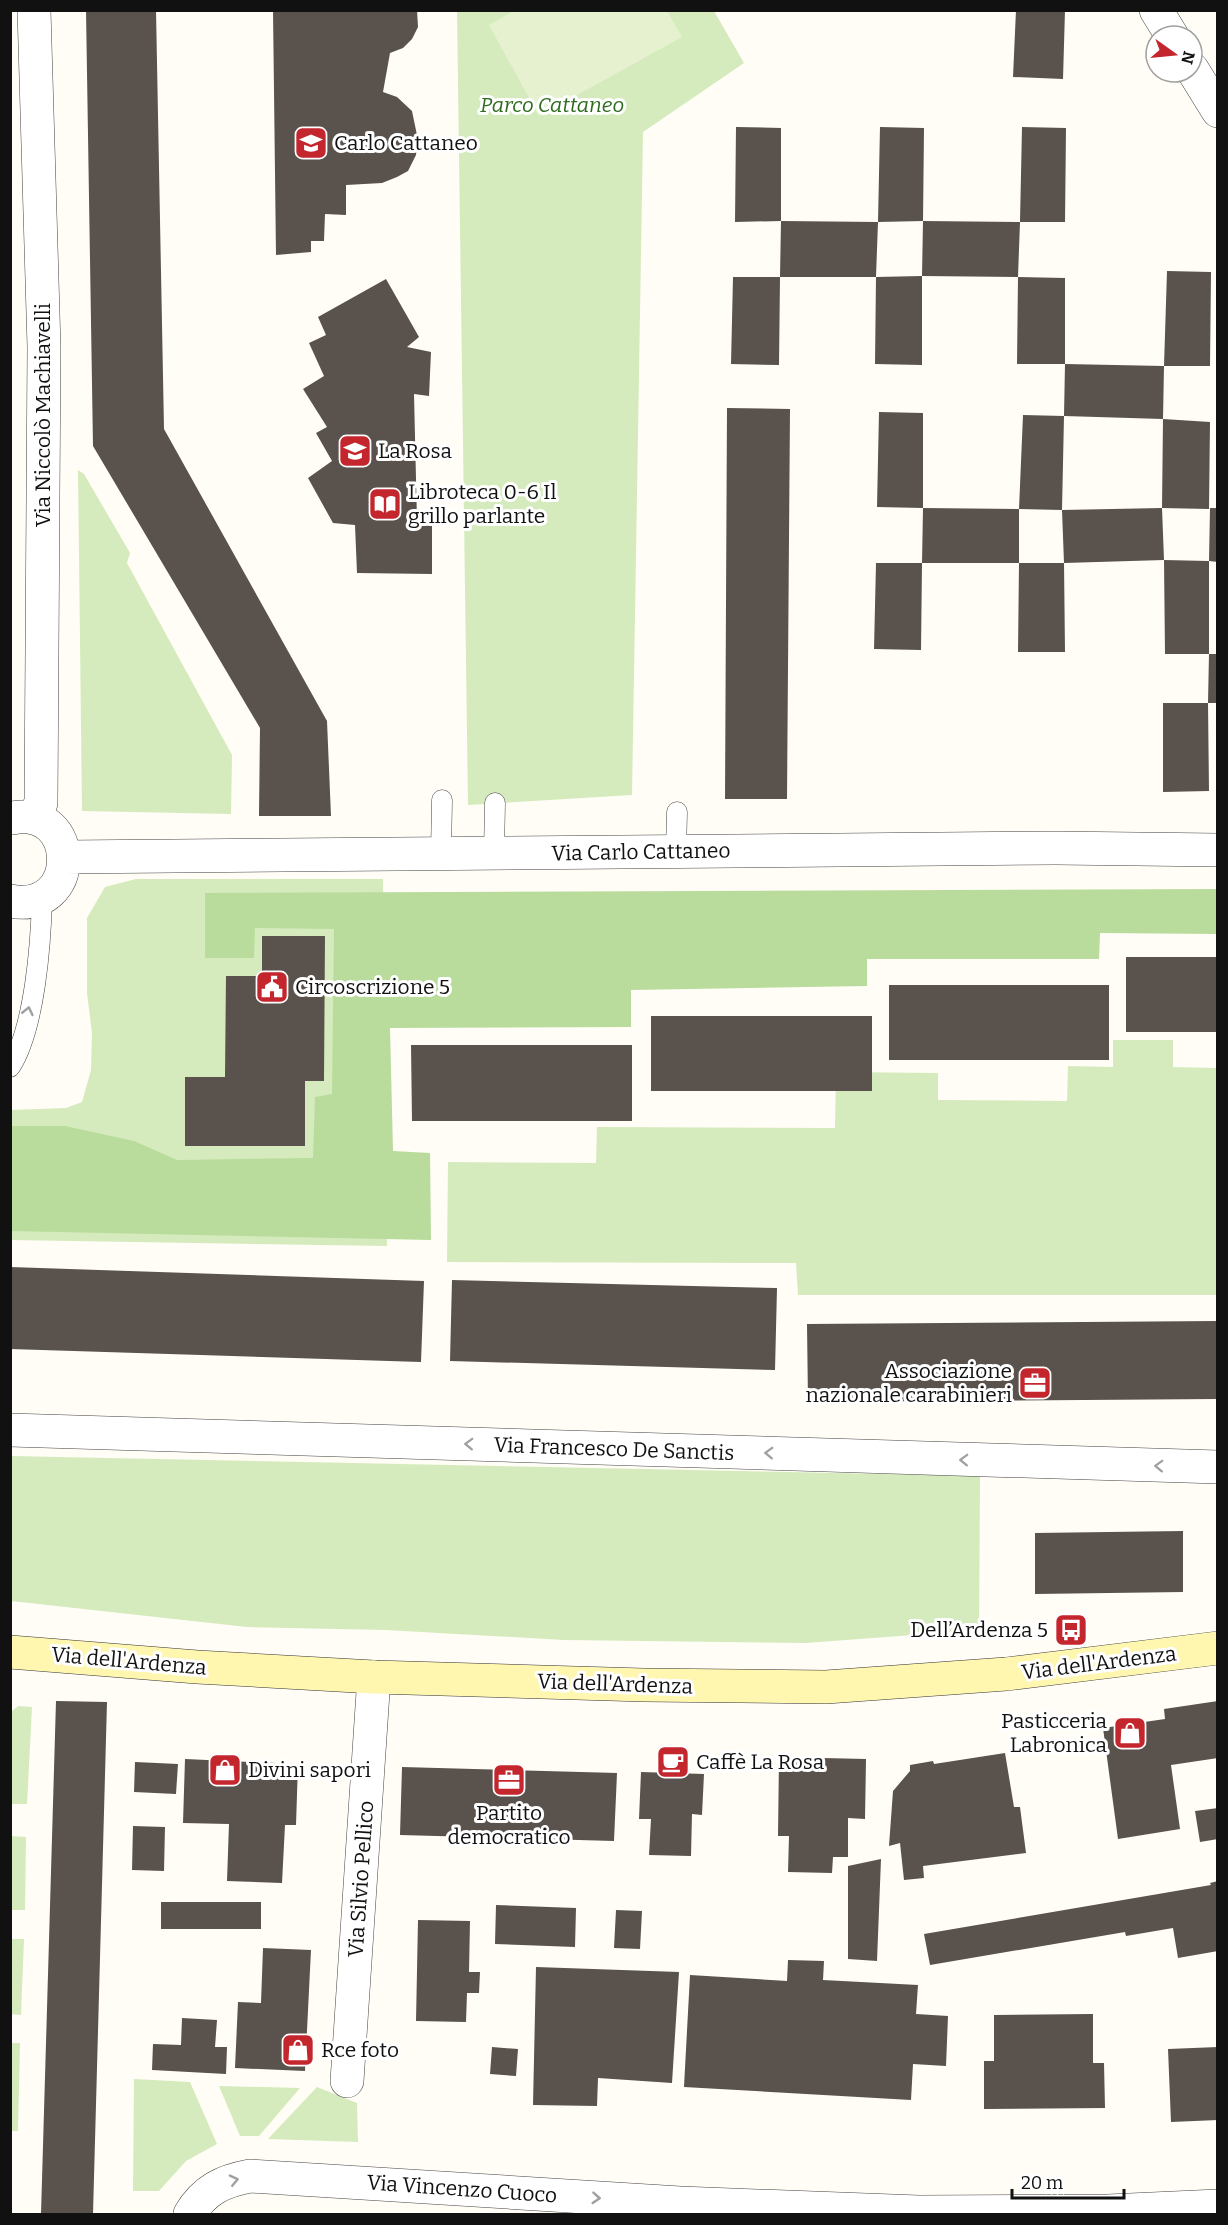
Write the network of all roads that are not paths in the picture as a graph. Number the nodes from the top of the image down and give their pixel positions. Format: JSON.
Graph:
{"nodes":[{"id":1,"x":34,"y":10,"type":"edge"},
{"id":2,"x":1156,"y":10,"type":"edge"},
{"id":3,"x":1165,"y":24,"type":"edge"},
{"id":4,"x":1201,"y":84,"type":"edge"},
{"id":5,"x":1218,"y":111,"type":"edge"},
{"id":6,"x":441,"y":800,"type":"dead end"},
{"id":7,"x":495,"y":803,"type":"dead end"},
{"id":8,"x":677,"y":812,"type":"dead end"},
{"id":9,"x":22,"y":818,"type":"edge"},
{"id":10,"x":1218,"y":850,"type":"edge"},
{"id":11,"x":676,"y":852,"type":"junction"},
{"id":12,"x":441,"y":854,"type":"junction"},
{"id":13,"x":494,"y":854,"type":"junction"},
{"id":14,"x":65,"y":857,"type":"junction"},
{"id":15,"x":26,"y":899,"type":"edge"},
{"id":16,"x":10,"y":1067,"type":"edge"},
{"id":17,"x":10,"y":1430,"type":"edge"},
{"id":18,"x":1218,"y":1467,"type":"edge"},
{"id":19,"x":1218,"y":1648,"type":"edge"},
{"id":20,"x":10,"y":1652,"type":"edge"},
{"id":21,"x":374,"y":1677,"type":"junction"},
{"id":22,"x":347,"y":2081,"type":"dead end"},
{"id":23,"x":1218,"y":2206,"type":"edge"},
{"id":24,"x":190,"y":2214,"type":"edge"}],
"edges":[{"from":1,"to":9,"type":"street","name":"Via Niccolò Machiavelli"},
{"from":2,"to":3,"type":"street"},
{"from":4,"to":5,"type":"street"},
{"from":6,"to":12,"type":"lane"},
{"from":7,"to":13,"type":"lane"},
{"from":8,"to":11,"type":"lane"},
{"from":9,"to":14,"type":"street"},
{"from":10,"to":11,"type":"street","name":"Via Carlo Cattaneo"},
{"from":11,"to":13,"type":"street","name":"Via Carlo Cattaneo"},
{"from":12,"to":13,"type":"street","name":"Via Carlo Cattaneo"},
{"from":12,"to":14,"type":"street","name":"Via Carlo Cattaneo"},
{"from":14,"to":15,"type":"street"},
{"from":16,"to":15,"type":"lane","one_way":true},
{"from":18,"to":17,"type":"street","name":"Via Francesco De Sanctis","one_way":true},
{"from":19,"to":21,"type":"main road","name":"Via dell'Ardenza"},
{"from":20,"to":21,"type":"main road","name":"Via dell'Ardenza"},
{"from":21,"to":22,"type":"street","name":"Via Silvio Pellico"},
{"from":24,"to":23,"type":"street","name":"Via Vincenzo Cuoco","one_way":true}]}
